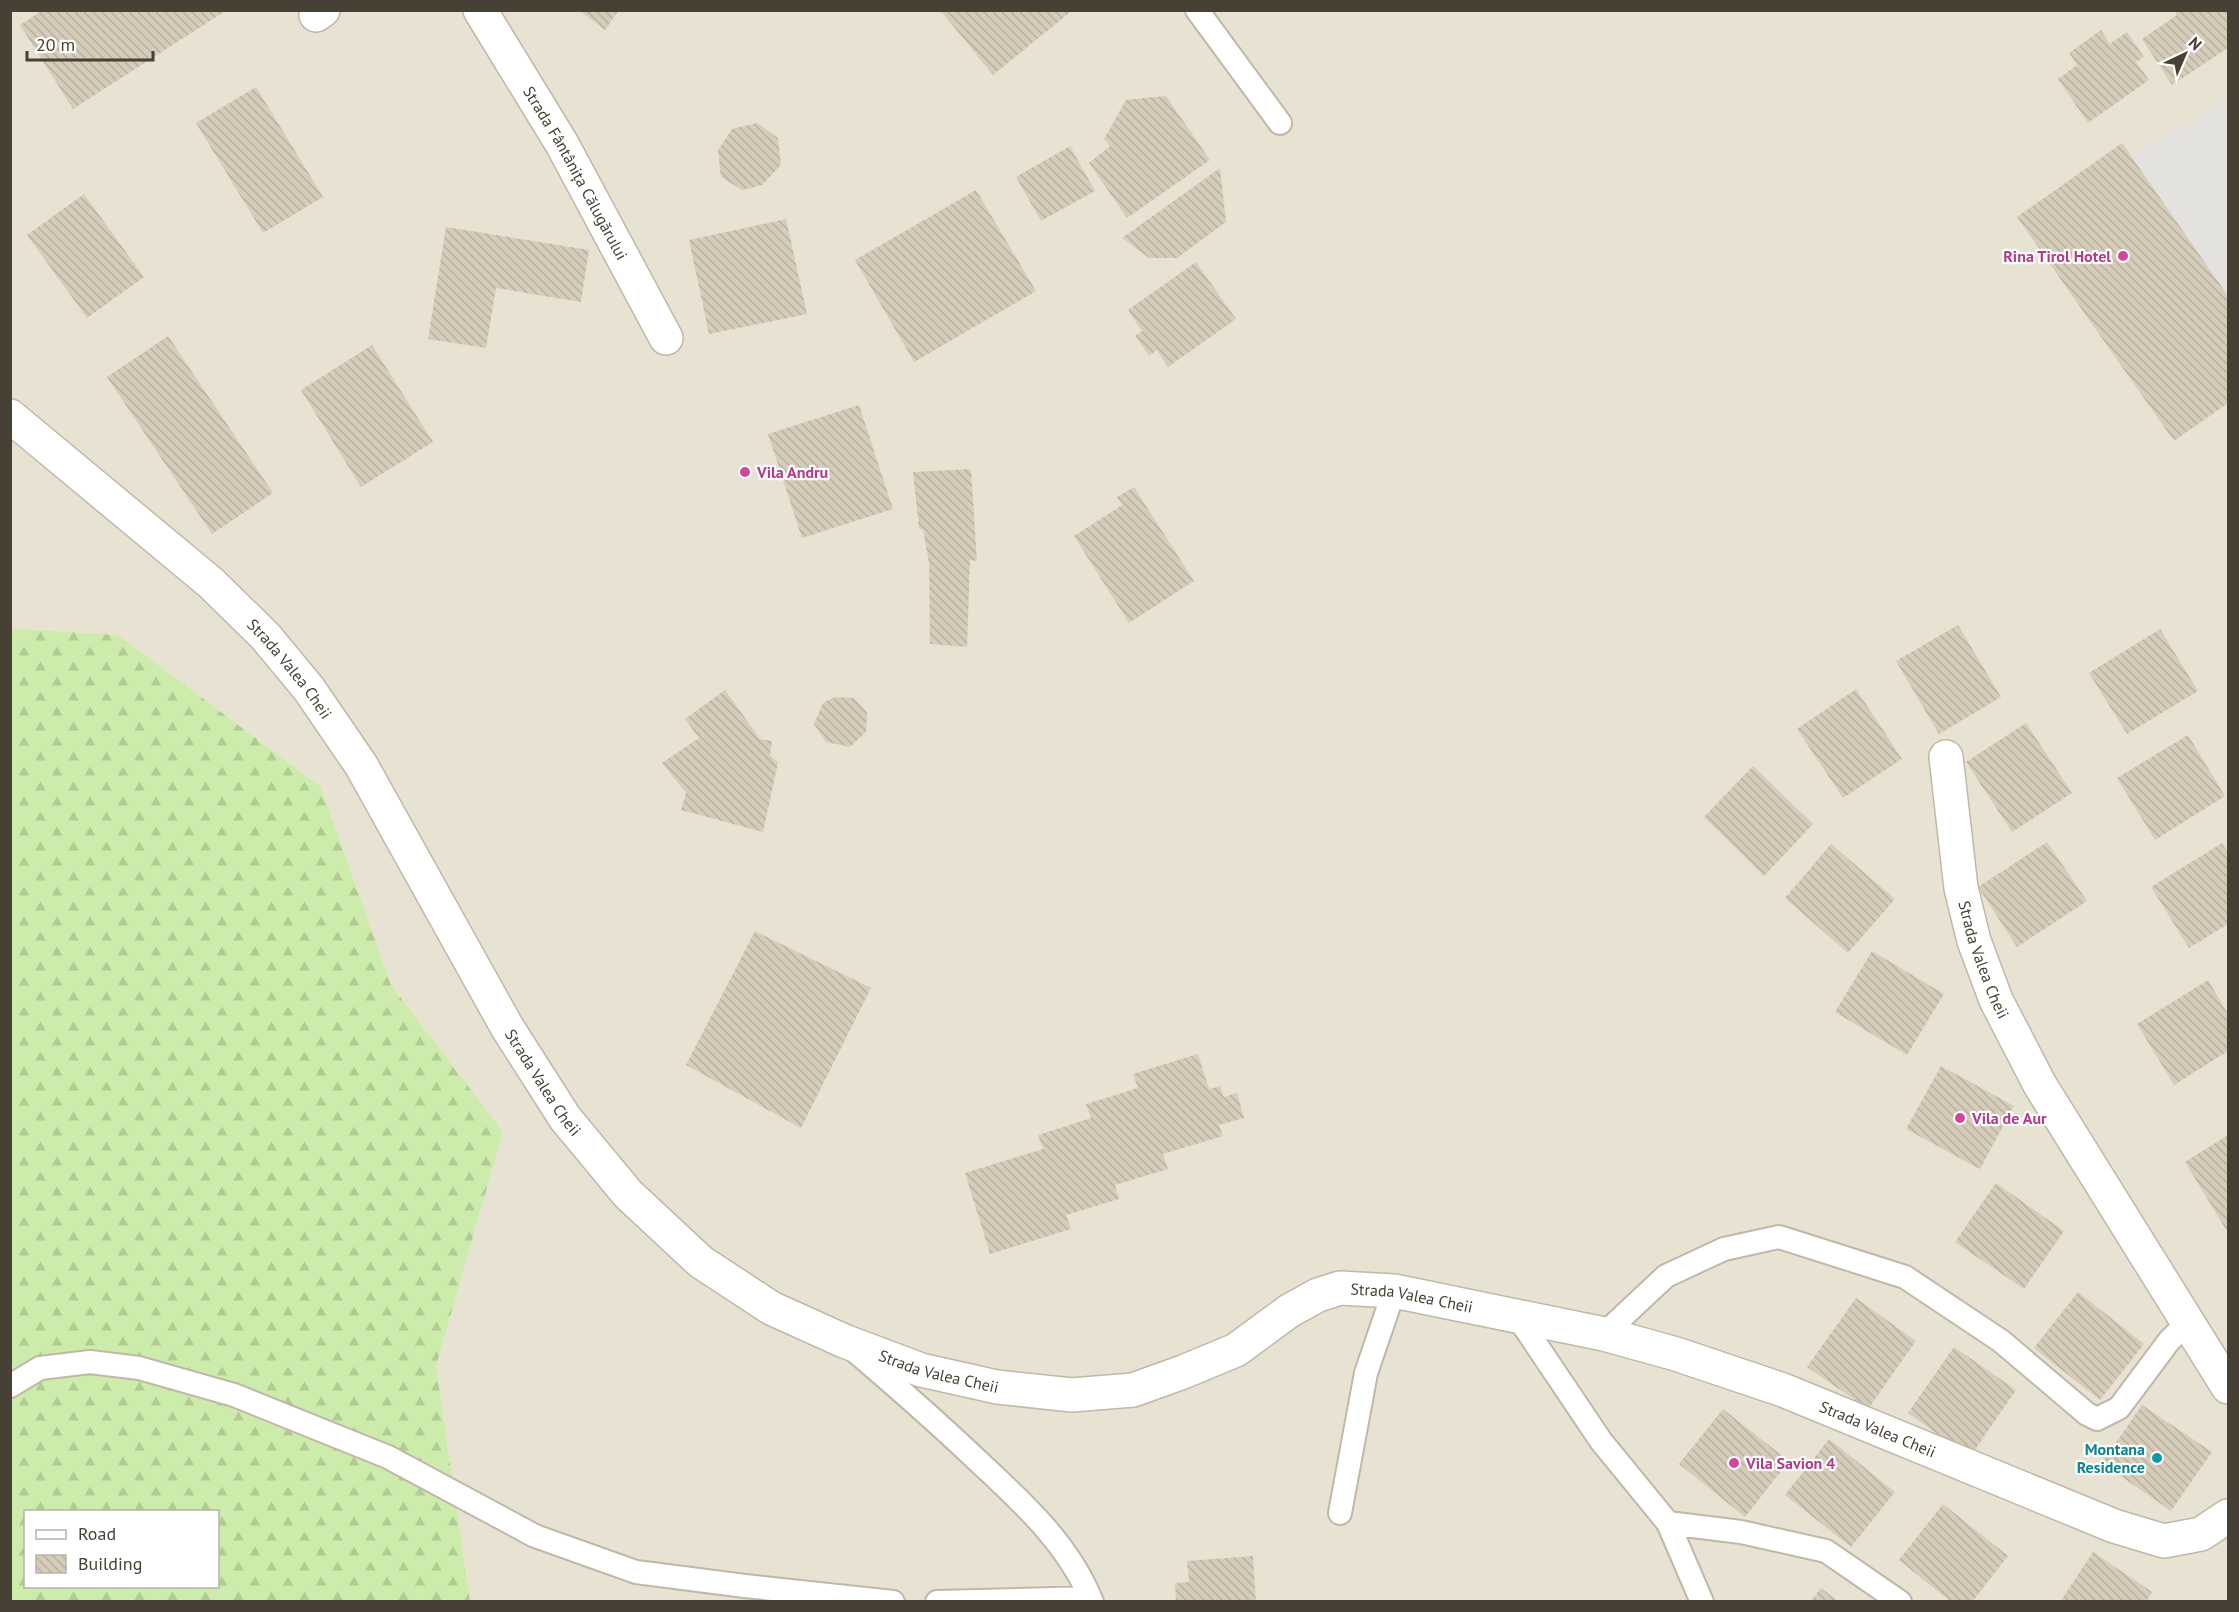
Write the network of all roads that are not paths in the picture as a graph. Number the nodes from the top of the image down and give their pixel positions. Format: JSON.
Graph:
{"nodes":[{"id":1,"x":480,"y":10,"type":"edge"},
{"id":2,"x":1197,"y":10,"type":"edge"},
{"id":3,"x":1280,"y":123,"type":"dead end"},
{"id":4,"x":666,"y":338,"type":"dead end"},
{"id":5,"x":10,"y":416,"type":"edge"},
{"id":6,"x":1946,"y":757,"type":"dead end"},
{"id":7,"x":1394,"y":1291,"type":"junction"},
{"id":8,"x":1517,"y":1316,"type":"junction"},
{"id":9,"x":2188,"y":1322,"type":"junction"},
{"id":10,"x":1604,"y":1334,"type":"junction"},
{"id":11,"x":844,"y":1341,"type":"junction"},
{"id":12,"x":10,"y":1386,"type":"edge"},
{"id":13,"x":2229,"y":1387,"type":"edge"},
{"id":14,"x":1340,"y":1513,"type":"dead end"},
{"id":15,"x":2229,"y":1516,"type":"edge"},
{"id":16,"x":1668,"y":1523,"type":"junction"},
{"id":17,"x":1091,"y":1600,"type":"edge"},
{"id":18,"x":893,"y":1602,"type":"edge"},
{"id":19,"x":937,"y":1602,"type":"edge"},
{"id":20,"x":1702,"y":1602,"type":"edge"},
{"id":21,"x":1900,"y":1602,"type":"edge"}],
"edges":[{"from":1,"to":4,"type":"street","name":"Strada Fântânița Călugărului"},
{"from":2,"to":3,"type":"lane"},
{"from":5,"to":11,"type":"street","name":"Strada Valea Cheii"},
{"from":6,"to":9,"type":"street","name":"Strada Valea Cheii"},
{"from":7,"to":8,"type":"street","name":"Strada Valea Cheii"},
{"from":7,"to":11,"type":"street","name":"Strada Valea Cheii"},
{"from":7,"to":14,"type":"lane"},
{"from":8,"to":10,"type":"street","name":"Strada Valea Cheii"},
{"from":8,"to":16,"type":"lane"},
{"from":9,"to":10,"type":"lane"},
{"from":9,"to":13,"type":"street","name":"Strada Valea Cheii"},
{"from":10,"to":15,"type":"street","name":"Strada Valea Cheii"},
{"from":11,"to":17,"type":"lane"},
{"from":12,"to":18,"type":"lane"},
{"from":16,"to":20,"type":"lane"},
{"from":16,"to":21,"type":"lane"},
{"from":17,"to":19,"type":"lane"}]}
